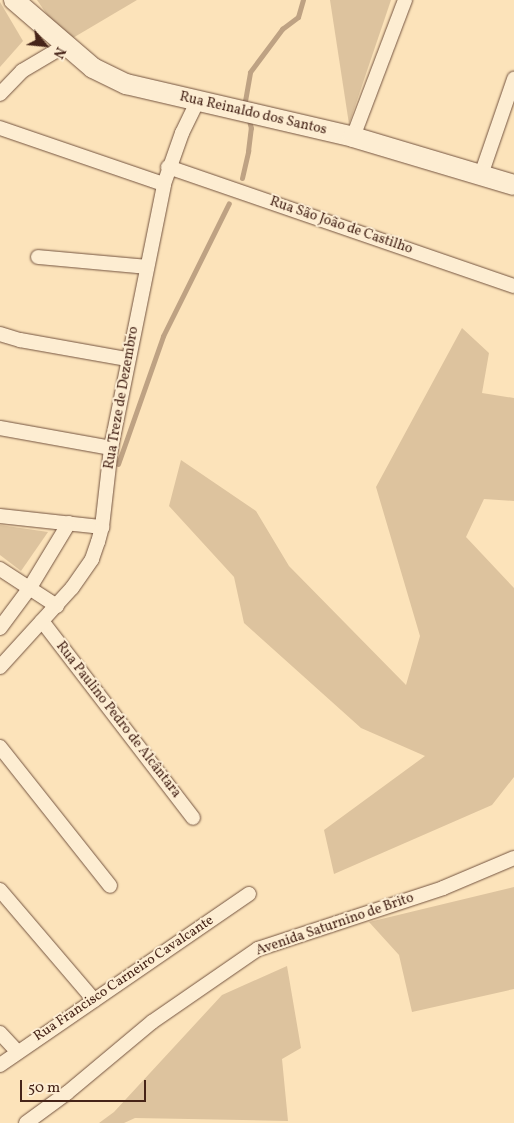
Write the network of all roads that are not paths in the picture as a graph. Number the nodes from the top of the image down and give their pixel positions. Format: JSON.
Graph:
{"nodes":[{"id":1,"x":14,"y":0,"type":"edge"},
{"id":2,"x":405,"y":0,"type":"edge"},
{"id":3,"x":66,"y":45,"type":"junction"},
{"id":4,"x":514,"y":79,"type":"edge"},
{"id":5,"x":0,"y":94,"type":"edge"},
{"id":6,"x":197,"y":102,"type":"junction"},
{"id":7,"x":0,"y":128,"type":"edge"},
{"id":8,"x":353,"y":137,"type":"junction"},
{"id":9,"x":168,"y":167,"type":"junction"},
{"id":10,"x":481,"y":175,"type":"junction"},
{"id":11,"x":164,"y":184,"type":"junction"},
{"id":12,"x":514,"y":185,"type":"edge"},
{"id":13,"x":38,"y":257,"type":"dead end"},
{"id":14,"x":148,"y":267,"type":"junction"},
{"id":15,"x":514,"y":286,"type":"edge"},
{"id":16,"x":0,"y":334,"type":"edge"},
{"id":17,"x":128,"y":359,"type":"junction"},
{"id":18,"x":0,"y":428,"type":"edge"},
{"id":19,"x":111,"y":448,"type":"junction"},
{"id":20,"x":0,"y":516,"type":"edge"},
{"id":21,"x":69,"y":523,"type":"junction"},
{"id":22,"x":102,"y":528,"type":"junction"},
{"id":23,"x":0,"y":569,"type":"edge"},
{"id":24,"x":29,"y":589,"type":"junction"},
{"id":25,"x":57,"y":606,"type":"junction"},
{"id":26,"x":42,"y":622,"type":"junction"},
{"id":27,"x":0,"y":628,"type":"edge"},
{"id":28,"x":0,"y":667,"type":"edge"},
{"id":29,"x":0,"y":747,"type":"edge"},
{"id":30,"x":193,"y":818,"type":"dead end"},
{"id":31,"x":514,"y":858,"type":"edge"},
{"id":32,"x":110,"y":886,"type":"dead end"},
{"id":33,"x":0,"y":890,"type":"edge"},
{"id":34,"x":249,"y":894,"type":"dead end"},
{"id":35,"x":94,"y":1000,"type":"junction"},
{"id":36,"x":0,"y":1033,"type":"edge"},
{"id":37,"x":18,"y":1052,"type":"junction"},
{"id":38,"x":0,"y":1065,"type":"edge"},
{"id":39,"x":26,"y":1123,"type":"edge"}],
"edges":[{"from":1,"to":3,"type":"street","name":"Rua Reinaldo dos Santos"},
{"from":2,"to":8,"type":"street"},
{"from":3,"to":5,"type":"street"},
{"from":3,"to":6,"type":"street","name":"Rua Reinaldo dos Santos"},
{"from":4,"to":10,"type":"street"},
{"from":6,"to":8,"type":"street","name":"Rua Reinaldo dos Santos"},
{"from":6,"to":9,"type":"street","name":"Rua Treze de Dezembro"},
{"from":7,"to":11,"type":"street"},
{"from":8,"to":10,"type":"street","name":"Rua Reinaldo dos Santos"},
{"from":9,"to":11,"type":"street","name":"Rua Treze de Dezembro"},
{"from":9,"to":15,"type":"street","name":"Rua São João de Castilho"},
{"from":10,"to":12,"type":"street","name":"Rua Reinaldo dos Santos"},
{"from":11,"to":14,"type":"street","name":"Rua Treze de Dezembro"},
{"from":13,"to":14,"type":"street"},
{"from":14,"to":17,"type":"street","name":"Rua Treze de Dezembro"},
{"from":16,"to":17,"type":"street"},
{"from":17,"to":19,"type":"street","name":"Rua Treze de Dezembro"},
{"from":18,"to":19,"type":"street"},
{"from":19,"to":22,"type":"street","name":"Rua Treze de Dezembro"},
{"from":20,"to":21,"type":"street"},
{"from":21,"to":22,"type":"street"},
{"from":21,"to":24,"type":"street"},
{"from":22,"to":25,"type":"street","name":"Rua Treze de Dezembro"},
{"from":23,"to":24,"type":"street"},
{"from":24,"to":25,"type":"street"},
{"from":24,"to":27,"type":"street"},
{"from":25,"to":26,"type":"street","name":"Rua Treze de Dezembro"},
{"from":26,"to":28,"type":"street","name":"Rua Treze de Dezembro"},
{"from":26,"to":30,"type":"street","name":"Rua Paulino Pedro de Alcântara"},
{"from":29,"to":32,"type":"street"},
{"from":31,"to":39,"type":"street","name":"Avenida Saturnino de Brito"},
{"from":33,"to":35,"type":"street"},
{"from":34,"to":35,"type":"street","name":"Rua Francisco Carneiro Cavalcante"},
{"from":35,"to":37,"type":"street","name":"Rua Francisco Carneiro Cavalcante"},
{"from":36,"to":37,"type":"street"},
{"from":37,"to":38,"type":"street","name":"Rua Francisco Carneiro Cavalcante"}]}
